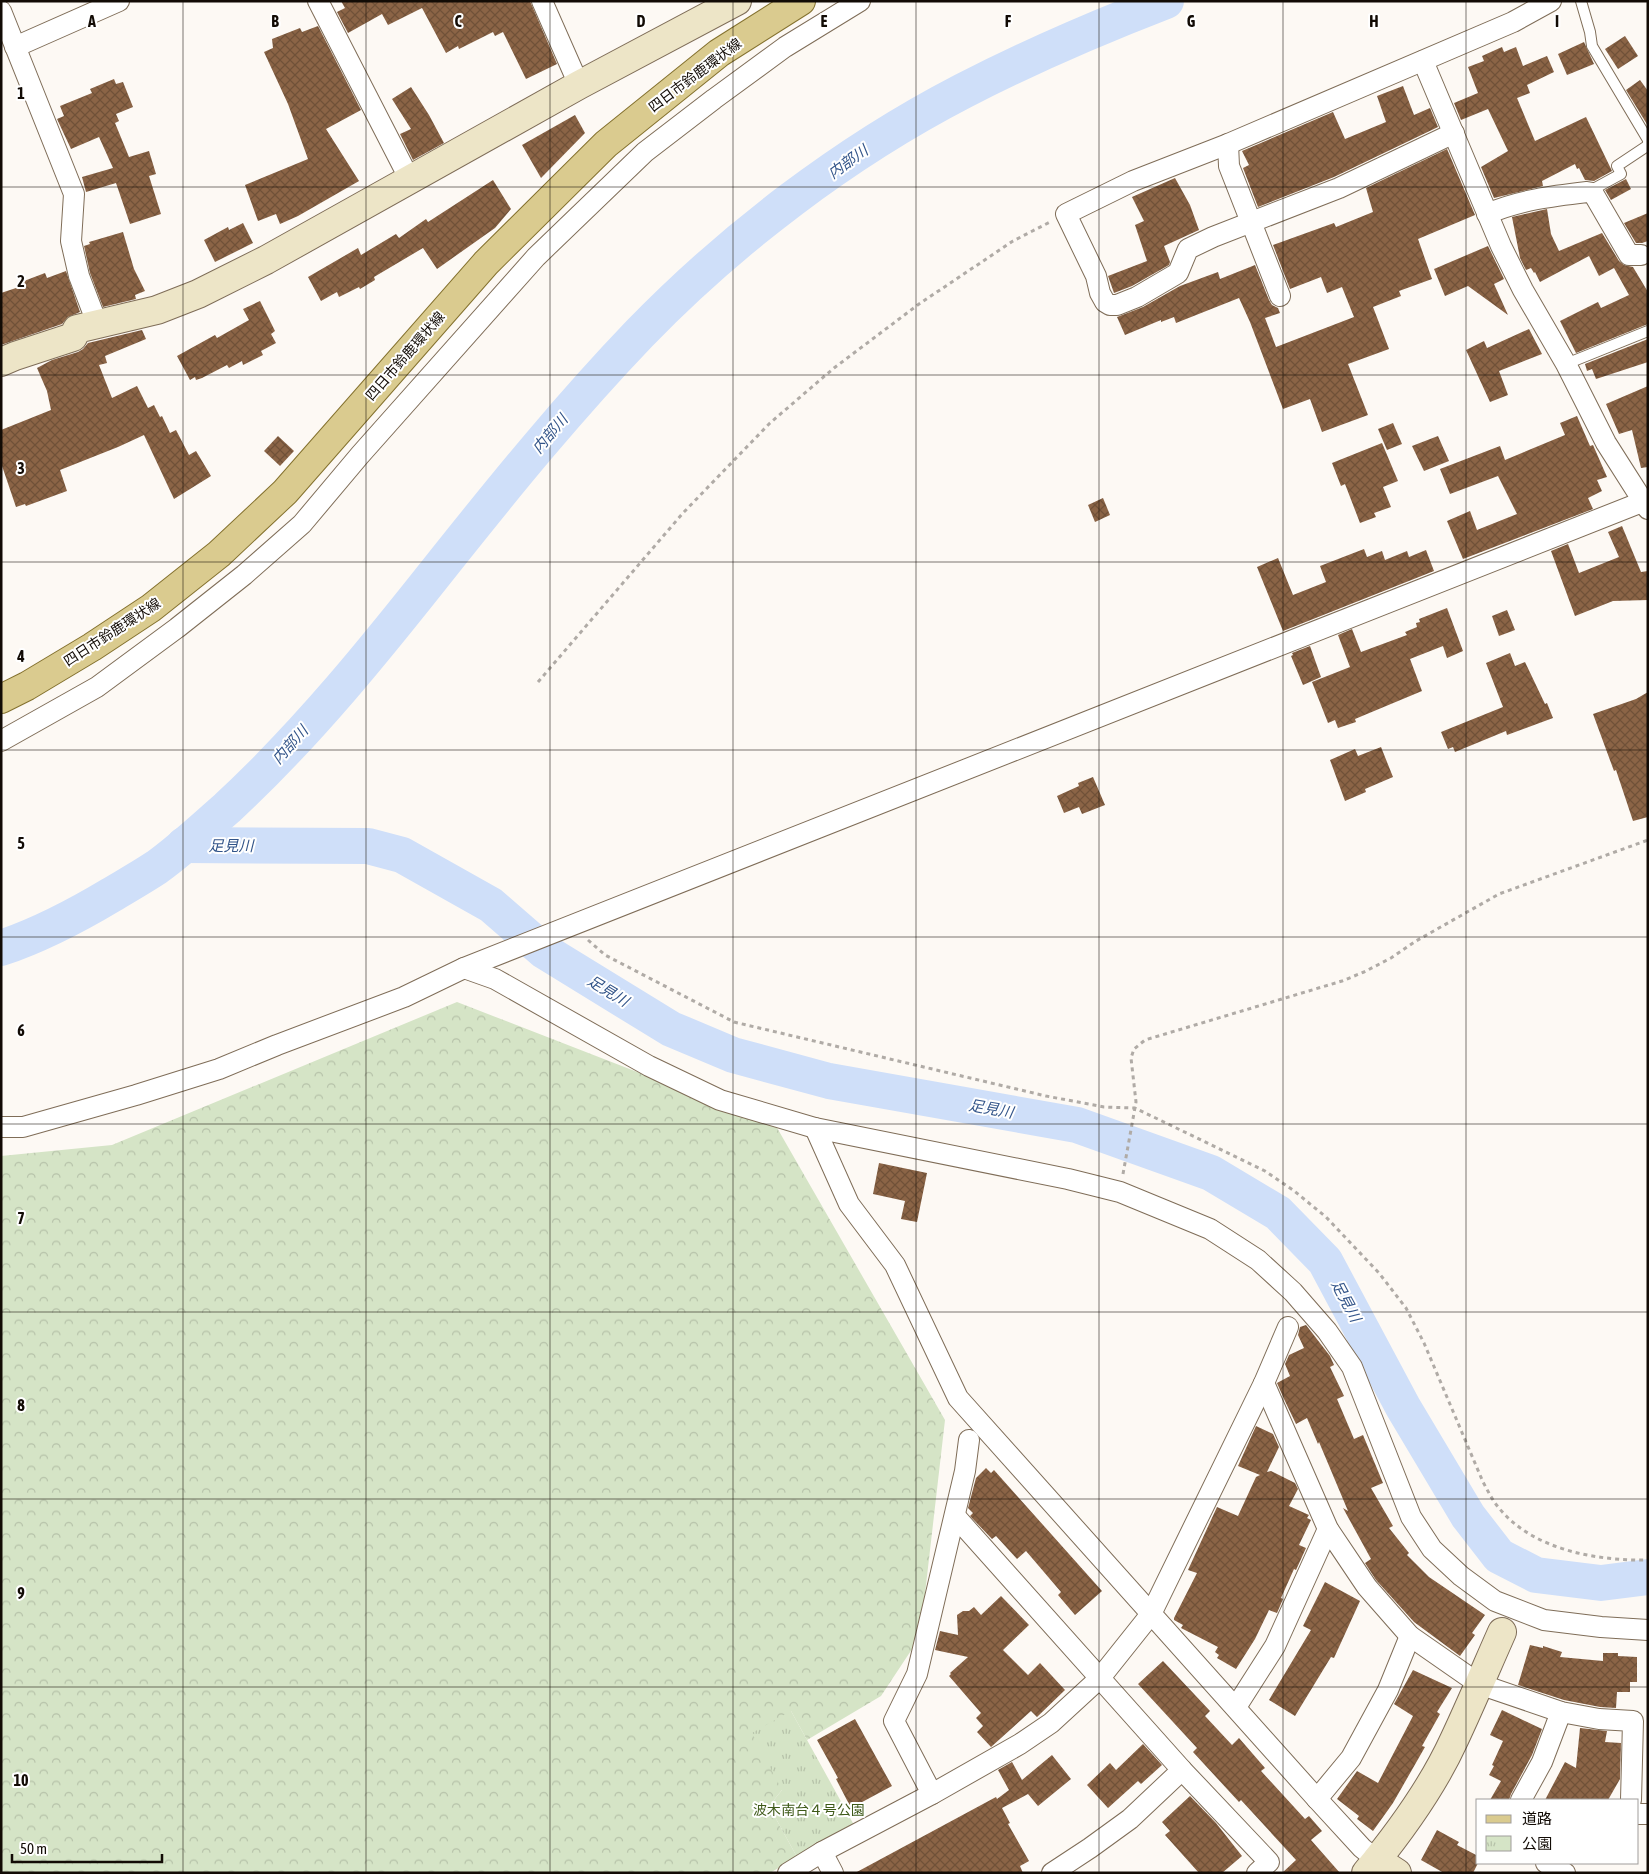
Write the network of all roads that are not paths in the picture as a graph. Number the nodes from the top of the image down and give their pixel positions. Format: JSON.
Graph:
{"nodes":[{"id":1,"x":119,"y":1,"type":"edge"},
{"id":2,"x":318,"y":1,"type":"edge"},
{"id":3,"x":542,"y":1,"type":"edge"},
{"id":4,"x":737,"y":1,"type":"edge"},
{"id":5,"x":801,"y":1,"type":"edge"},
{"id":6,"x":860,"y":1,"type":"edge"},
{"id":7,"x":1551,"y":1,"type":"edge"},
{"id":8,"x":1581,"y":1,"type":"edge"},
{"id":9,"x":1,"y":11,"type":"edge"},
{"id":10,"x":15,"y":47,"type":"junction"},
{"id":11,"x":1423,"y":61,"type":"junction"},
{"id":12,"x":579,"y":85,"type":"junction"},
{"id":13,"x":1454,"y":133,"type":"junction"},
{"id":14,"x":1648,"y":141,"type":"edge"},
{"id":15,"x":1228,"y":144,"type":"junction"},
{"id":16,"x":410,"y":180,"type":"junction"},
{"id":17,"x":1587,"y":192,"type":"junction"},
{"id":18,"x":1487,"y":214,"type":"junction"},
{"id":19,"x":1252,"y":223,"type":"junction"},
{"id":20,"x":1645,"y":257,"type":"edge"},
{"id":21,"x":1280,"y":296,"type":"dead end"},
{"id":22,"x":97,"y":323,"type":"junction"},
{"id":23,"x":1648,"y":331,"type":"edge"},
{"id":24,"x":1,"y":362,"type":"edge"},
{"id":25,"x":1566,"y":364,"type":"junction"},
{"id":26,"x":1645,"y":506,"type":"edge"},
{"id":27,"x":1,"y":698,"type":"edge"},
{"id":28,"x":1,"y":741,"type":"edge"},
{"id":29,"x":470,"y":966,"type":"junction"},
{"id":30,"x":1,"y":1127,"type":"edge"},
{"id":31,"x":815,"y":1128,"type":"junction"},
{"id":32,"x":1288,"y":1327,"type":"dead end"},
{"id":33,"x":1264,"y":1383,"type":"junction"},
{"id":34,"x":969,"y":1440,"type":"dead end"},
{"id":35,"x":955,"y":1516,"type":"junction"},
{"id":36,"x":1328,"y":1529,"type":"junction"},
{"id":37,"x":1151,"y":1614,"type":"junction"},
{"id":38,"x":1648,"y":1630,"type":"edge"},
{"id":39,"x":1502,"y":1632,"type":"dead end"},
{"id":40,"x":1410,"y":1636,"type":"junction"},
{"id":41,"x":1100,"y":1678,"type":"junction"},
{"id":42,"x":1479,"y":1684,"type":"junction"},
{"id":43,"x":1236,"y":1707,"type":"junction"},
{"id":44,"x":1561,"y":1712,"type":"junction"},
{"id":45,"x":1182,"y":1770,"type":"junction"},
{"id":46,"x":932,"y":1794,"type":"junction"},
{"id":47,"x":1317,"y":1799,"type":"junction"},
{"id":48,"x":1522,"y":1799,"type":"edge"},
{"id":49,"x":1632,"y":1799,"type":"edge"},
{"id":50,"x":822,"y":1852,"type":"junction"},
{"id":51,"x":1548,"y":1864,"type":"edge"},
{"id":52,"x":1268,"y":1869,"type":"edge"},
{"id":53,"x":1380,"y":1869,"type":"edge"},
{"id":54,"x":788,"y":1873,"type":"edge"},
{"id":55,"x":833,"y":1873,"type":"edge"},
{"id":56,"x":1052,"y":1873,"type":"edge"},
{"id":57,"x":1565,"y":1873,"type":"edge"}],
"edges":[{"from":1,"to":10,"type":"street"},
{"from":2,"to":16,"type":"street"},
{"from":3,"to":12,"type":"street"},
{"from":4,"to":12,"type":"street"},
{"from":5,"to":27,"type":"main road","name":"四日市鈴鹿環状線"},
{"from":6,"to":28,"type":"street"},
{"from":7,"to":11,"type":"street"},
{"from":8,"to":14,"type":"lane"},
{"from":9,"to":10,"type":"street"},
{"from":10,"to":22,"type":"street"},
{"from":11,"to":13,"type":"street"},
{"from":11,"to":15,"type":"street"},
{"from":12,"to":16,"type":"street"},
{"from":13,"to":18,"type":"street"},
{"from":13,"to":19,"type":"street"},
{"from":14,"to":17,"type":"lane"},
{"from":15,"to":19,"type":"street"},
{"from":15,"to":19,"type":"street"},
{"from":16,"to":22,"type":"street"},
{"from":17,"to":18,"type":"street"},
{"from":17,"to":20,"type":"street"},
{"from":18,"to":25,"type":"street"},
{"from":19,"to":21,"type":"street"},
{"from":22,"to":24,"type":"street"},
{"from":23,"to":25,"type":"lane"},
{"from":25,"to":26,"type":"street"},
{"from":26,"to":29,"type":"street"},
{"from":29,"to":30,"type":"street"},
{"from":29,"to":31,"type":"street"},
{"from":31,"to":37,"type":"street"},
{"from":31,"to":38,"type":"street"},
{"from":32,"to":33,"type":"street"},
{"from":33,"to":36,"type":"street"},
{"from":33,"to":37,"type":"street"},
{"from":34,"to":35,"type":"street"},
{"from":35,"to":41,"type":"street"},
{"from":35,"to":46,"type":"street"},
{"from":36,"to":40,"type":"street"},
{"from":36,"to":43,"type":"street"},
{"from":37,"to":41,"type":"street"},
{"from":37,"to":43,"type":"street"},
{"from":39,"to":42,"type":"street"},
{"from":40,"to":42,"type":"street"},
{"from":40,"to":47,"type":"street"},
{"from":41,"to":45,"type":"street"},
{"from":41,"to":46,"type":"street"},
{"from":42,"to":44,"type":"street"},
{"from":42,"to":53,"type":"street"},
{"from":43,"to":47,"type":"street"},
{"from":44,"to":48,"type":"street"},
{"from":44,"to":49,"type":"street"},
{"from":45,"to":52,"type":"street"},
{"from":45,"to":56,"type":"street"},
{"from":46,"to":50,"type":"street"},
{"from":47,"to":53,"type":"street"},
{"from":50,"to":54,"type":"street"},
{"from":50,"to":55,"type":"street"},
{"from":51,"to":57,"type":"street"}]}
